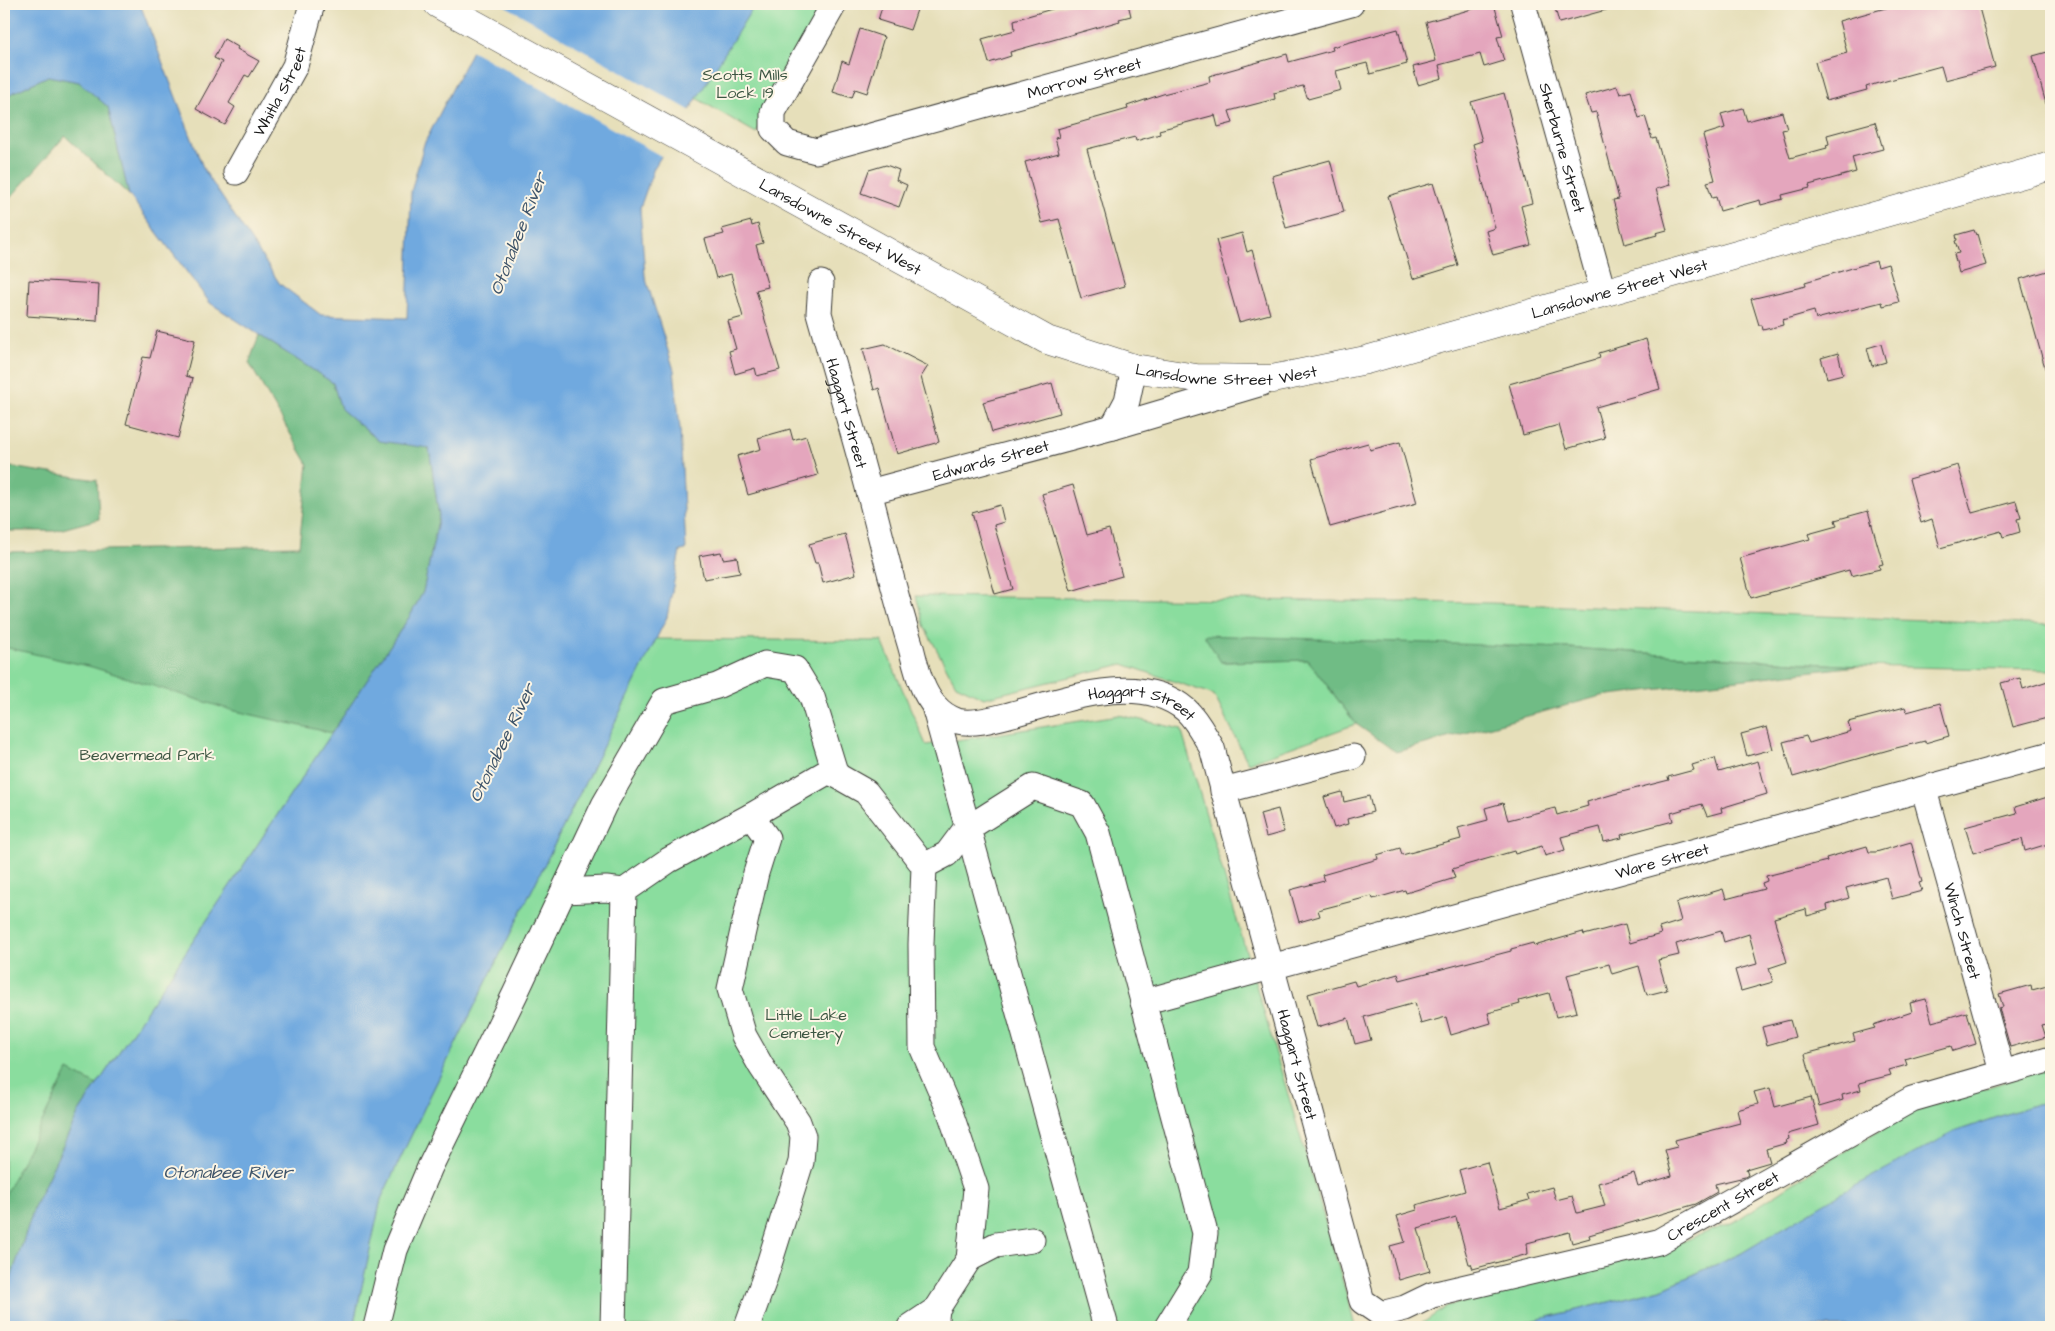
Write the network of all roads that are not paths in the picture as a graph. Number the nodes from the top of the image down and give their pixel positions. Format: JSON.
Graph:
{"nodes":[{"id":1,"x":312,"y":4,"type":"edge"},
{"id":2,"x":834,"y":4,"type":"edge"},
{"id":3,"x":1351,"y":4,"type":"edge"},
{"id":4,"x":1523,"y":4,"type":"edge"},
{"id":5,"x":450,"y":9,"type":"edge"},
{"id":6,"x":2051,"y":166,"type":"edge"},
{"id":7,"x":236,"y":172,"type":"dead end"},
{"id":8,"x":821,"y":283,"type":"dead end"},
{"id":9,"x":1603,"y":292,"type":"junction"},
{"id":10,"x":1134,"y":368,"type":"junction"},
{"id":11,"x":1272,"y":379,"type":"junction"},
{"id":12,"x":1114,"y":427,"type":"junction"},
{"id":13,"x":869,"y":492,"type":"junction"},
{"id":14,"x":934,"y":706,"type":"junction"},
{"id":15,"x":2051,"y":754,"type":"edge"},
{"id":16,"x":1353,"y":757,"type":"dead end"},
{"id":17,"x":836,"y":775,"type":"junction"},
{"id":18,"x":1224,"y":790,"type":"junction"},
{"id":19,"x":1924,"y":790,"type":"junction"},
{"id":20,"x":751,"y":816,"type":"junction"},
{"id":21,"x":968,"y":828,"type":"junction"},
{"id":22,"x":924,"y":866,"type":"junction"},
{"id":23,"x":564,"y":890,"type":"junction"},
{"id":24,"x":624,"y":890,"type":"junction"},
{"id":25,"x":1272,"y":967,"type":"junction"},
{"id":26,"x":1143,"y":1002,"type":"junction"},
{"id":27,"x":2051,"y":1059,"type":"edge"},
{"id":28,"x":2002,"y":1072,"type":"junction"},
{"id":29,"x":1032,"y":1240,"type":"dead end"},
{"id":30,"x":968,"y":1259,"type":"junction"},
{"id":31,"x":936,"y":1318,"type":"edge"},
{"id":32,"x":1376,"y":1321,"type":"edge"},
{"id":33,"x":376,"y":1327,"type":"edge"},
{"id":34,"x":613,"y":1327,"type":"edge"},
{"id":35,"x":747,"y":1327,"type":"edge"},
{"id":36,"x":910,"y":1327,"type":"edge"},
{"id":37,"x":1106,"y":1327,"type":"edge"},
{"id":38,"x":1167,"y":1327,"type":"edge"}],
"edges":[{"from":1,"to":7,"type":"street","name":"Whitla Street"},
{"from":2,"to":3,"type":"street","name":"Morrow Street"},
{"from":4,"to":9,"type":"street","name":"Sherburne Street"},
{"from":5,"to":10,"type":"main road","name":"Lansdowne Street West"},
{"from":6,"to":9,"type":"main road","name":"Lansdowne Street West"},
{"from":8,"to":13,"type":"street","name":"Haggart Street"},
{"from":9,"to":11,"type":"main road","name":"Lansdowne Street West"},
{"from":10,"to":11,"type":"main road","name":"Lansdowne Street West"},
{"from":10,"to":12,"type":"street"},
{"from":11,"to":12,"type":"street","name":"Edwards Street"},
{"from":12,"to":13,"type":"street","name":"Edwards Street"},
{"from":13,"to":14,"type":"street","name":"Haggart Street"},
{"from":14,"to":18,"type":"street","name":"Haggart Street"},
{"from":14,"to":21,"type":"street"},
{"from":15,"to":19,"type":"street","name":"Ware Street"},
{"from":16,"to":18,"type":"street"},
{"from":17,"to":20,"type":"street"},
{"from":17,"to":22,"type":"street"},
{"from":17,"to":23,"type":"street"},
{"from":18,"to":25,"type":"street","name":"Haggart Street"},
{"from":19,"to":25,"type":"street","name":"Ware Street"},
{"from":19,"to":28,"type":"street","name":"Winch Street"},
{"from":20,"to":24,"type":"street"},
{"from":20,"to":35,"type":"street"},
{"from":21,"to":22,"type":"street"},
{"from":21,"to":26,"type":"street"},
{"from":21,"to":37,"type":"street"},
{"from":22,"to":30,"type":"street"},
{"from":23,"to":24,"type":"street"},
{"from":23,"to":33,"type":"street"},
{"from":24,"to":34,"type":"street"},
{"from":25,"to":26,"type":"street","name":"Ware Street"},
{"from":25,"to":32,"type":"street","name":"Haggart Street"},
{"from":26,"to":38,"type":"street"},
{"from":27,"to":28,"type":"street","name":"Crescent Street"},
{"from":28,"to":32,"type":"street","name":"Crescent Street"},
{"from":29,"to":30,"type":"street"},
{"from":30,"to":31,"type":"street"},
{"from":31,"to":36,"type":"street"}]}
